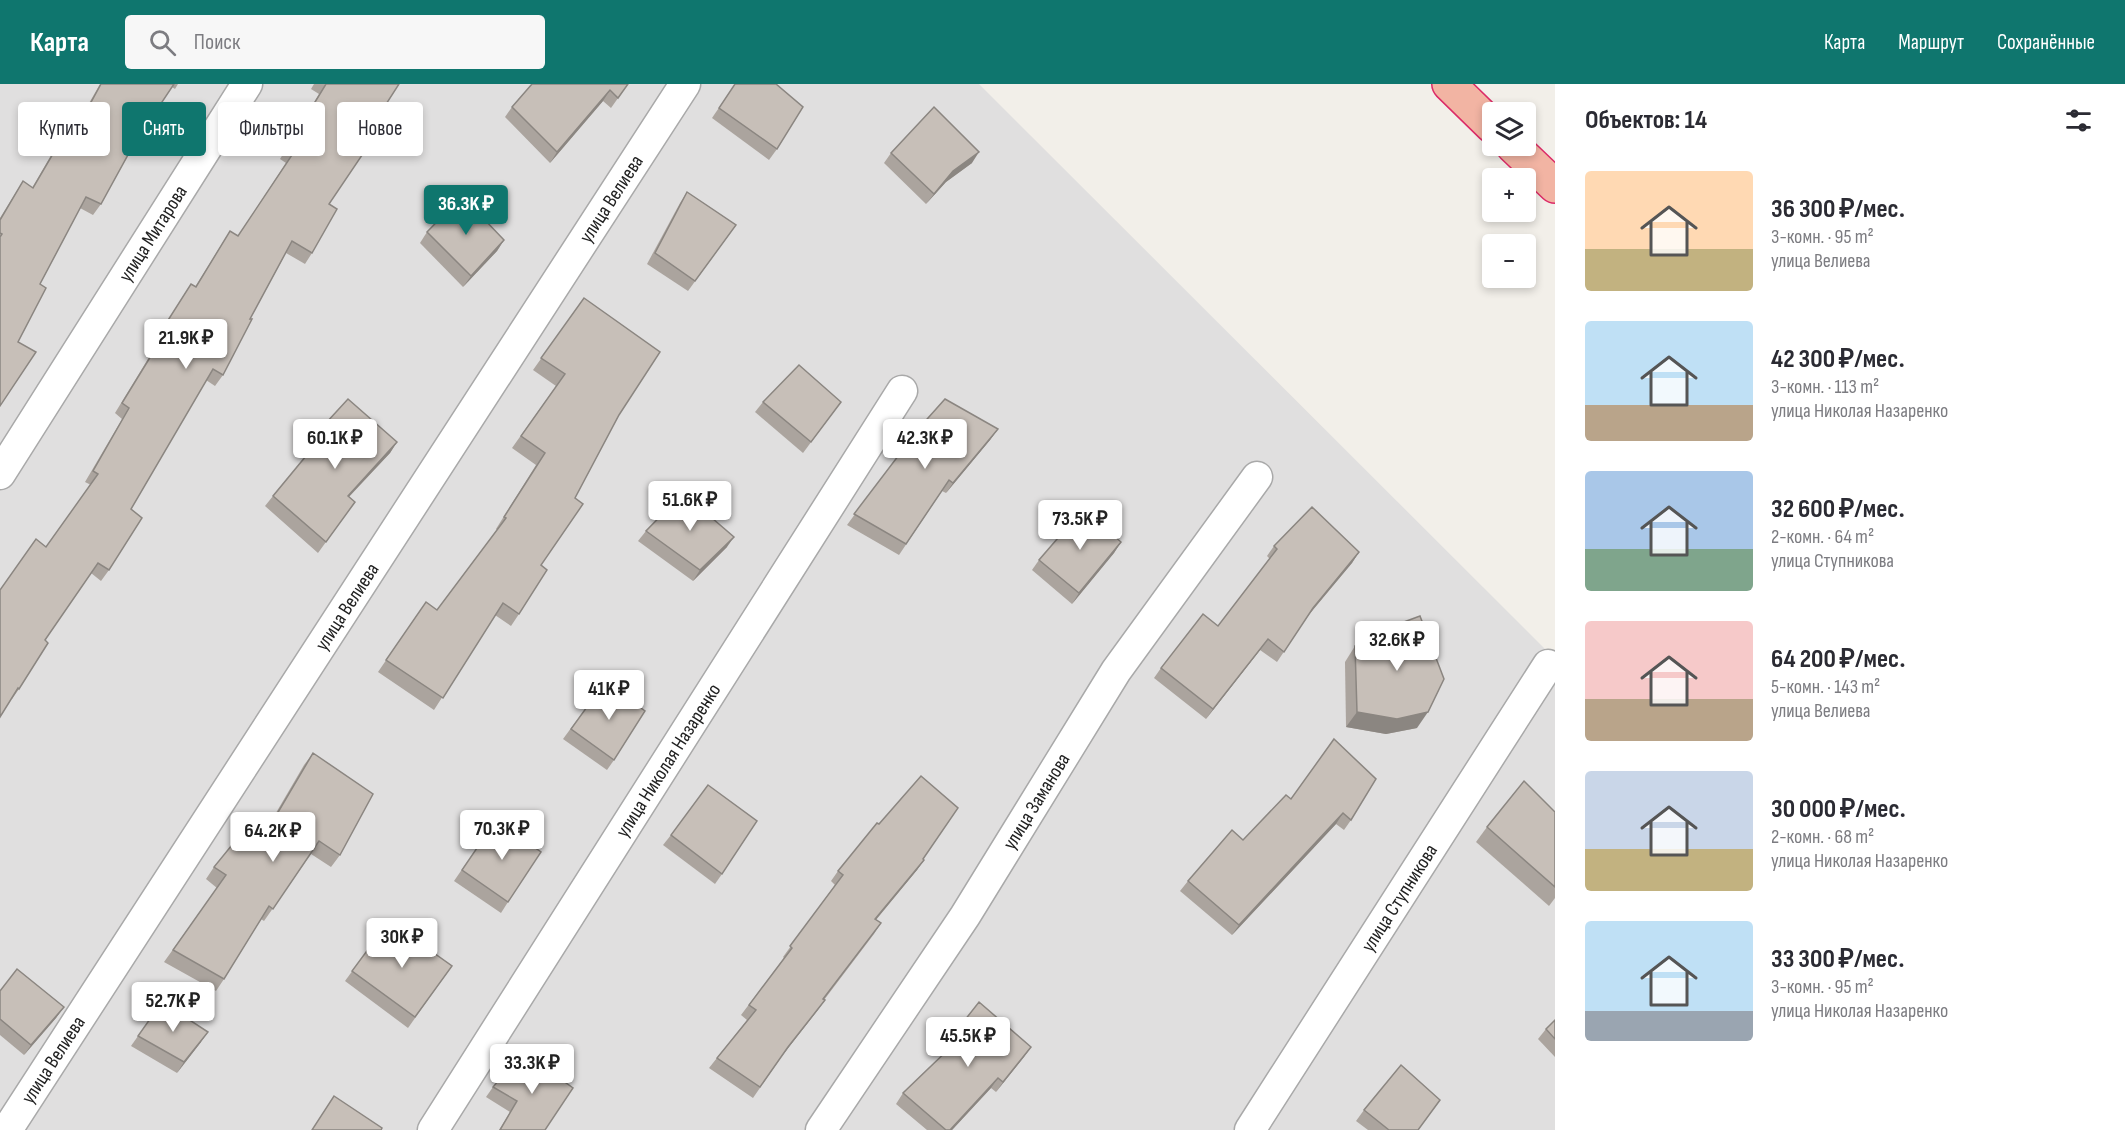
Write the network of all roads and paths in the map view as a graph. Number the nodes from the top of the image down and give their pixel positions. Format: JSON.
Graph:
{"nodes":[{"id":1,"x":247,"y":84,"type":"edge"},
{"id":2,"x":685,"y":84,"type":"edge"},
{"id":3,"x":1449,"y":84,"type":"edge"},
{"id":4,"x":1482,"y":116,"type":"edge"},
{"id":5,"x":1524,"y":156,"type":"edge"},
{"id":6,"x":1555,"y":186,"type":"edge"},
{"id":7,"x":902,"y":391,"type":"dead end"},
{"id":8,"x":0,"y":474,"type":"edge"},
{"id":9,"x":1257,"y":477,"type":"dead end"},
{"id":10,"x":1548,"y":665,"type":"dead end"},
{"id":11,"x":7,"y":1130,"type":"edge"},
{"id":12,"x":433,"y":1130,"type":"edge"},
{"id":13,"x":821,"y":1130,"type":"edge"},
{"id":14,"x":1250,"y":1130,"type":"edge"}],
"edges":[{"from":1,"to":8,"type":"street","name":"улица Митарова"},
{"from":2,"to":11,"type":"street","name":"улица Велиева"},
{"from":3,"to":4,"type":"highway"},
{"from":5,"to":6,"type":"highway"},
{"from":7,"to":12,"type":"street","name":"улица Николая Назаренко"},
{"from":9,"to":13,"type":"street","name":"улица Заманова"},
{"from":10,"to":14,"type":"street","name":"улица Ступникова"}]}
